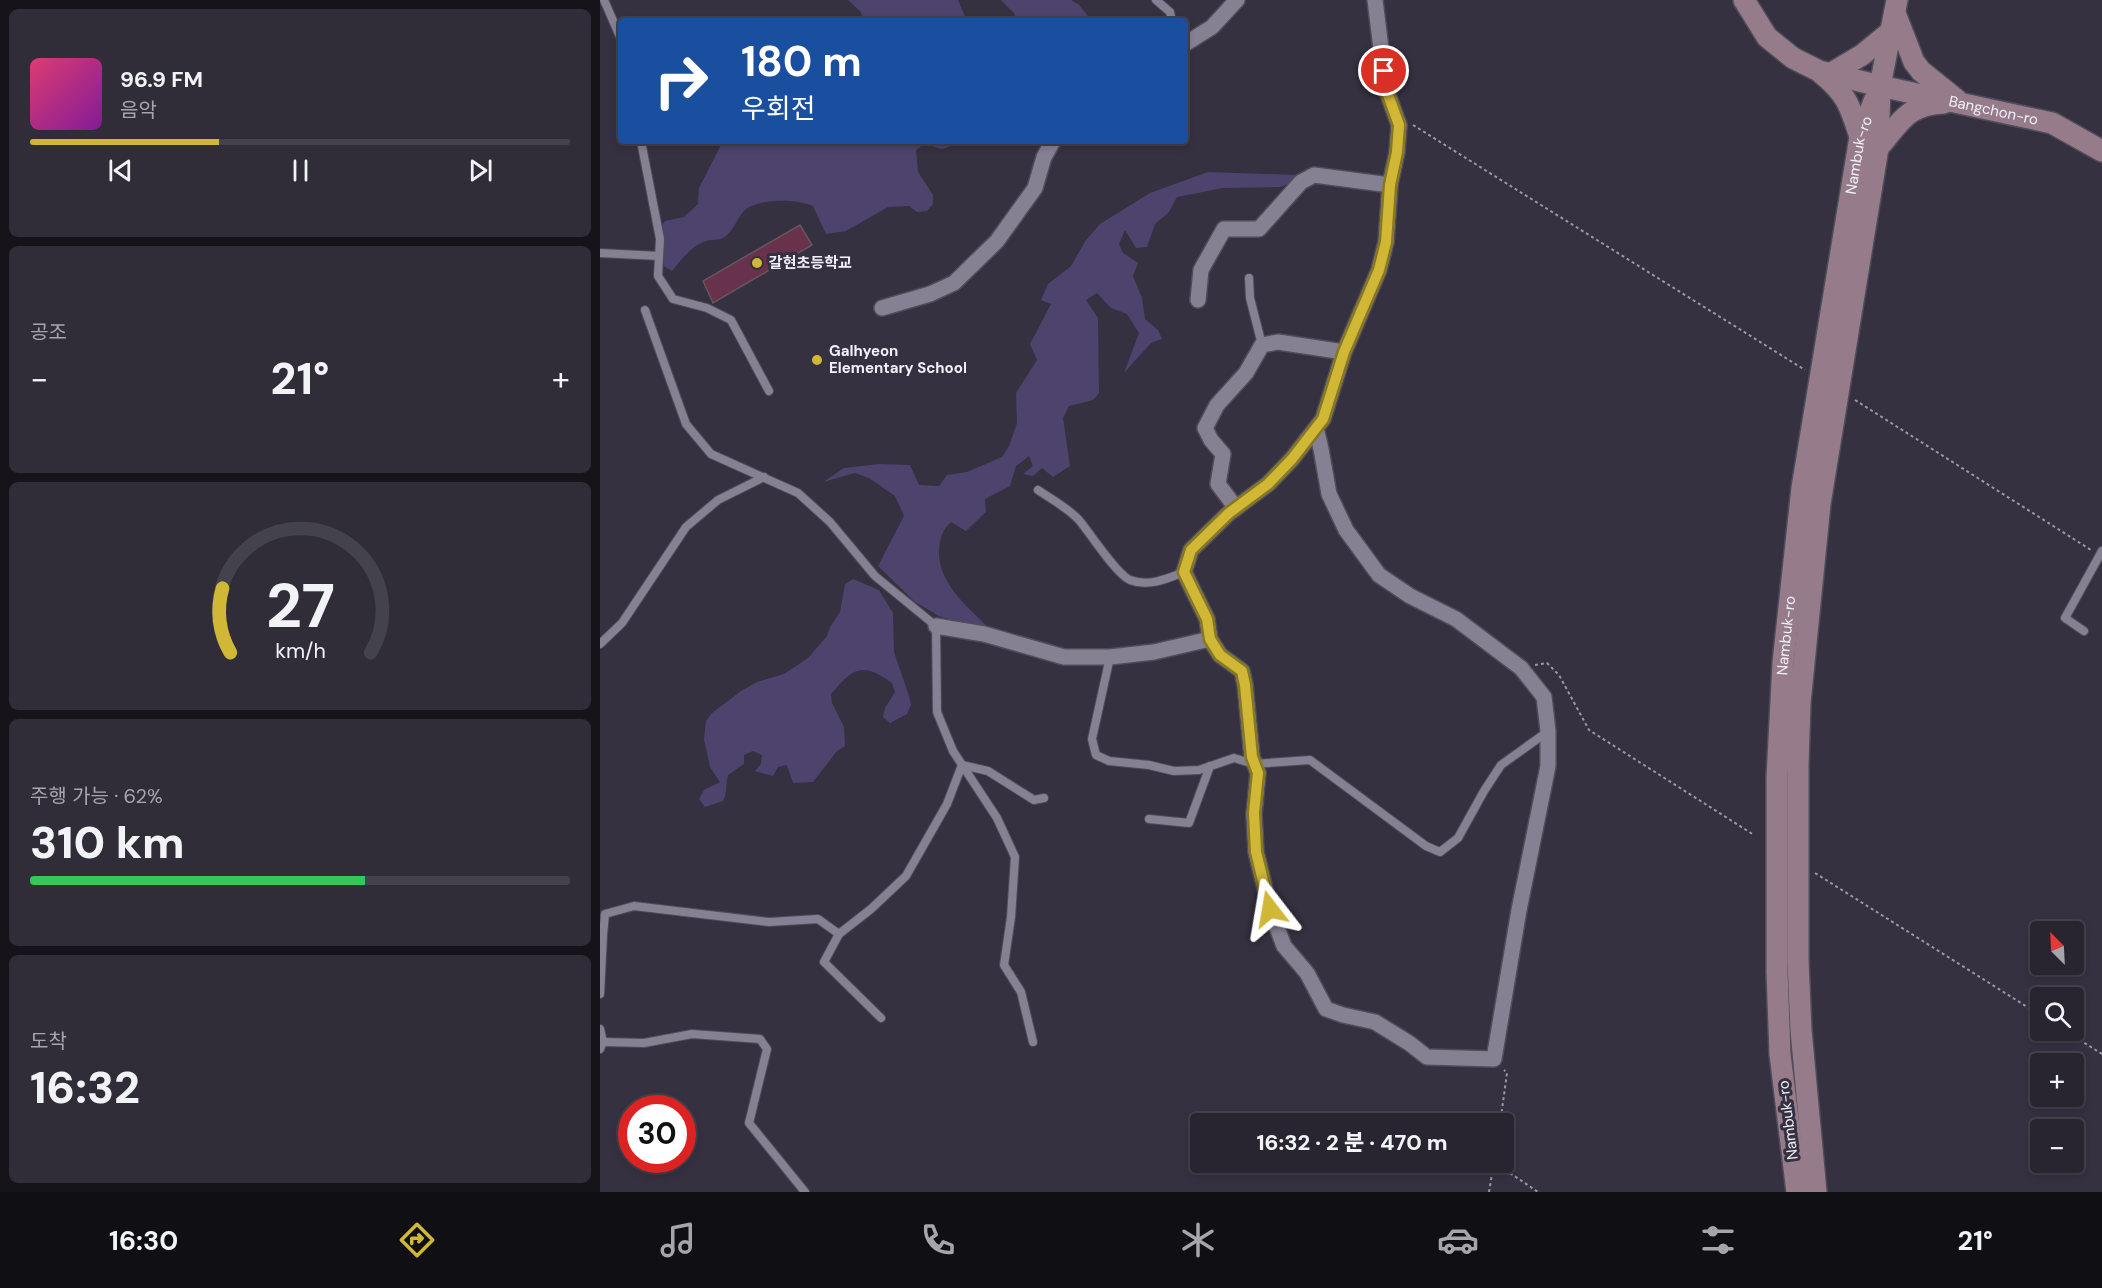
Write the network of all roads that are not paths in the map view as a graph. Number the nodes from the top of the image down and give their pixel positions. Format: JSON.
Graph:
{"nodes":[{"id":1,"x":604,"y":0,"type":"edge"},
{"id":2,"x":1156,"y":0,"type":"edge"},
{"id":3,"x":1237,"y":0,"type":"edge"},
{"id":4,"x":1376,"y":0,"type":"edge"},
{"id":5,"x":1744,"y":0,"type":"edge"},
{"id":6,"x":1894,"y":15,"type":"edge"},
{"id":7,"x":1171,"y":18,"type":"edge"},
{"id":8,"x":618,"y":32,"type":"edge"},
{"id":9,"x":1188,"y":42,"type":"edge"},
{"id":10,"x":1824,"y":72,"type":"junction"},
{"id":11,"x":1880,"y":86,"type":"junction"},
{"id":12,"x":1959,"y":103,"type":"junction"},
{"id":13,"x":1860,"y":136,"type":"junction"},
{"id":14,"x":642,"y":144,"type":"edge"},
{"id":15,"x":1051,"y":144,"type":"edge"},
{"id":16,"x":1878,"y":148,"type":"junction"},
{"id":17,"x":2102,"y":150,"type":"edge"},
{"id":18,"x":1390,"y":185,"type":"junction"},
{"id":19,"x":600,"y":253,"type":"edge"},
{"id":20,"x":659,"y":256,"type":"junction"},
{"id":21,"x":1249,"y":278,"type":"dead end"},
{"id":22,"x":1198,"y":300,"type":"dead end"},
{"id":23,"x":882,"y":308,"type":"dead end"},
{"id":24,"x":645,"y":310,"type":"dead end"},
{"id":25,"x":1262,"y":345,"type":"junction"},
{"id":26,"x":1344,"y":352,"type":"junction"},
{"id":27,"x":769,"y":391,"type":"dead end"},
{"id":28,"x":1316,"y":428,"type":"junction"},
{"id":29,"x":764,"y":477,"type":"junction"},
{"id":30,"x":1038,"y":490,"type":"dead end"},
{"id":31,"x":1236,"y":508,"type":"junction"},
{"id":32,"x":2101,"y":553,"type":"edge"},
{"id":33,"x":1184,"y":572,"type":"junction"},
{"id":34,"x":936,"y":626,"type":"junction"},
{"id":35,"x":2084,"y":631,"type":"dead end"},
{"id":36,"x":1210,"y":639,"type":"junction"},
{"id":37,"x":600,"y":644,"type":"edge"},
{"id":38,"x":1110,"y":657,"type":"junction"},
{"id":39,"x":1548,"y":731,"type":"junction"},
{"id":40,"x":1254,"y":764,"type":"junction"},
{"id":41,"x":962,"y":765,"type":"junction"},
{"id":42,"x":1210,"y":766,"type":"junction"},
{"id":43,"x":1044,"y":798,"type":"dead end"},
{"id":44,"x":1149,"y":819,"type":"dead end"},
{"id":45,"x":839,"y":934,"type":"junction"},
{"id":46,"x":602,"y":935,"type":"edge"},
{"id":47,"x":600,"y":994,"type":"edge"},
{"id":48,"x":881,"y":1018,"type":"dead end"},
{"id":49,"x":600,"y":1029,"type":"edge"},
{"id":50,"x":1033,"y":1042,"type":"dead end"},
{"id":51,"x":601,"y":1046,"type":"edge"},
{"id":52,"x":806,"y":1192,"type":"edge"},
{"id":53,"x":1797,"y":1192,"type":"edge"},
{"id":54,"x":1816,"y":1192,"type":"edge"}],
"edges":[{"from":1,"to":8,"type":"lane"},
{"from":2,"to":7,"type":"lane"},
{"from":3,"to":9,"type":"street"},
{"from":4,"to":18,"type":"street"},
{"from":5,"to":10,"type":"main road"},
{"from":6,"to":10,"type":"main road"},
{"from":6,"to":11,"type":"main road","name":"Nambuk-ro"},
{"from":6,"to":12,"type":"main road"},
{"from":10,"to":11,"type":"main road","name":"Bangchon-ro"},
{"from":10,"to":13,"type":"main road"},
{"from":11,"to":12,"type":"main road","name":"Bangchon-ro"},
{"from":11,"to":13,"type":"main road","name":"Nambuk-ro"},
{"from":11,"to":16,"type":"main road","name":"Nambuk-ro"},
{"from":12,"to":16,"type":"main road"},
{"from":12,"to":17,"type":"main road","name":"Bangchon-ro"},
{"from":13,"to":53,"type":"main road","name":"Nambuk-ro"},
{"from":14,"to":20,"type":"lane"},
{"from":15,"to":23,"type":"street"},
{"from":16,"to":54,"type":"main road","name":"Nambuk-ro"},
{"from":18,"to":22,"type":"street"},
{"from":18,"to":26,"type":"street"},
{"from":19,"to":20,"type":"lane"},
{"from":20,"to":27,"type":"lane"},
{"from":21,"to":25,"type":"lane"},
{"from":24,"to":29,"type":"lane"},
{"from":25,"to":26,"type":"street"},
{"from":25,"to":31,"type":"street"},
{"from":26,"to":28,"type":"street"},
{"from":28,"to":31,"type":"street"},
{"from":28,"to":39,"type":"street"},
{"from":29,"to":34,"type":"lane"},
{"from":29,"to":37,"type":"lane"},
{"from":30,"to":33,"type":"lane"},
{"from":31,"to":33,"type":"street"},
{"from":32,"to":35,"type":"lane"},
{"from":33,"to":36,"type":"street"},
{"from":34,"to":38,"type":"street"},
{"from":34,"to":41,"type":"lane"},
{"from":36,"to":38,"type":"street"},
{"from":36,"to":40,"type":"street"},
{"from":38,"to":42,"type":"lane"},
{"from":39,"to":40,"type":"lane"},
{"from":39,"to":40,"type":"street"},
{"from":40,"to":42,"type":"lane"},
{"from":41,"to":43,"type":"lane"},
{"from":41,"to":45,"type":"lane"},
{"from":41,"to":50,"type":"lane"},
{"from":42,"to":44,"type":"lane"},
{"from":45,"to":46,"type":"lane"},
{"from":45,"to":48,"type":"lane"},
{"from":46,"to":47,"type":"lane"},
{"from":49,"to":51,"type":"lane"},
{"from":51,"to":52,"type":"lane"}]}
